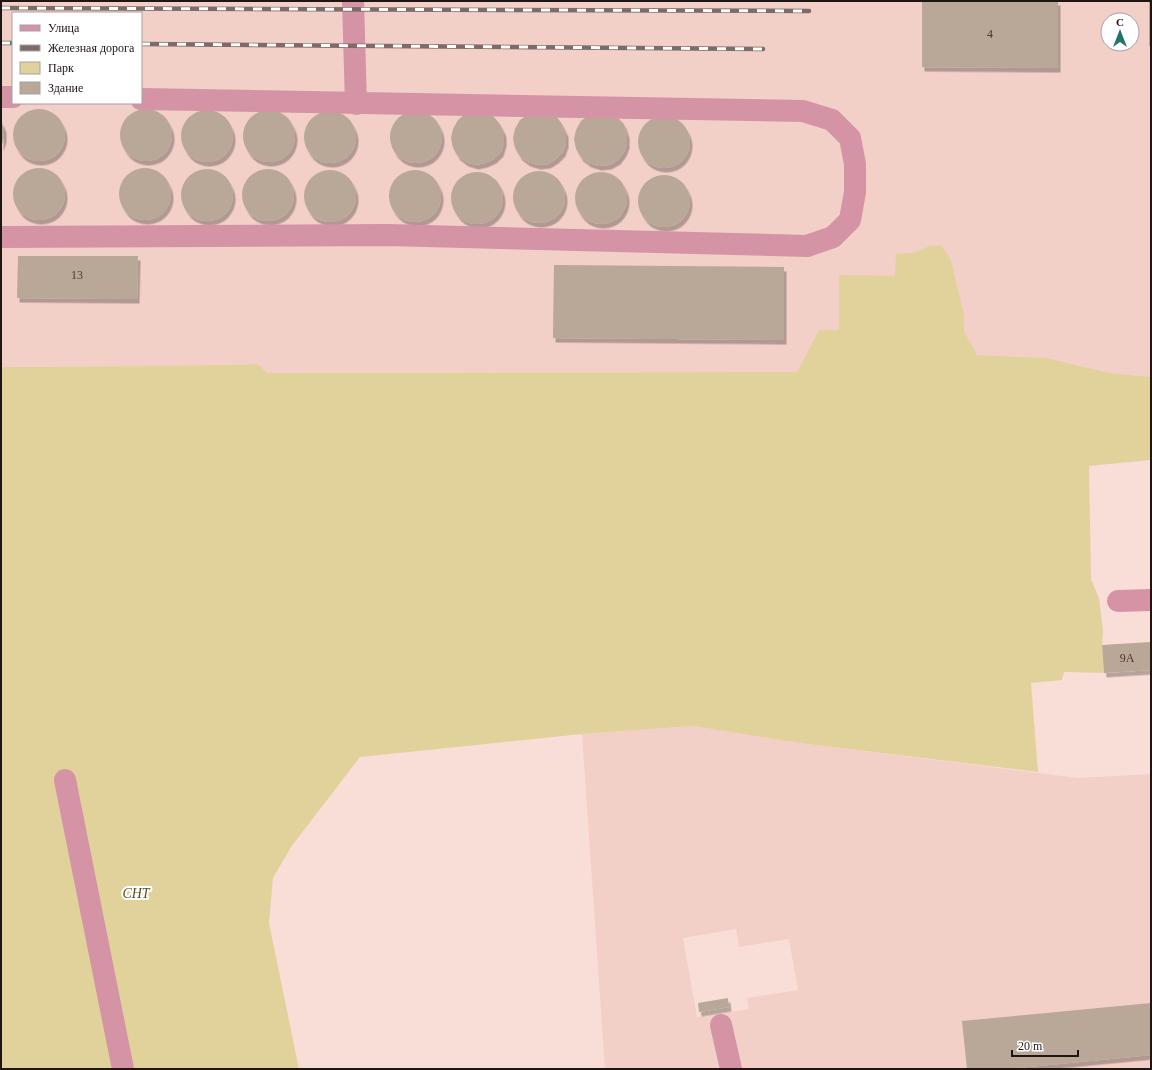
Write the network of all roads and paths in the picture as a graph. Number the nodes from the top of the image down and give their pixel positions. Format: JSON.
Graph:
{"nodes":[{"id":1,"x":353,"y":1,"type":"edge"},
{"id":2,"x":1,"y":97,"type":"edge"},
{"id":3,"x":12,"y":97,"type":"edge"},
{"id":4,"x":142,"y":100,"type":"edge"},
{"id":5,"x":356,"y":104,"type":"junction"},
{"id":6,"x":1,"y":237,"type":"edge"},
{"id":7,"x":1151,"y":600,"type":"edge"},
{"id":8,"x":1118,"y":601,"type":"dead end"},
{"id":9,"x":65,"y":780,"type":"dead end"},
{"id":10,"x":721,"y":1025,"type":"dead end"},
{"id":11,"x":123,"y":1069,"type":"edge"},
{"id":12,"x":730,"y":1069,"type":"edge"}],
"edges":[{"from":1,"to":5,"type":"lane"},
{"from":2,"to":3,"type":"lane"},
{"from":4,"to":5,"type":"lane"},
{"from":5,"to":6,"type":"lane"},
{"from":7,"to":8,"type":"lane"},
{"from":9,"to":11,"type":"lane"},
{"from":10,"to":12,"type":"lane"}]}
